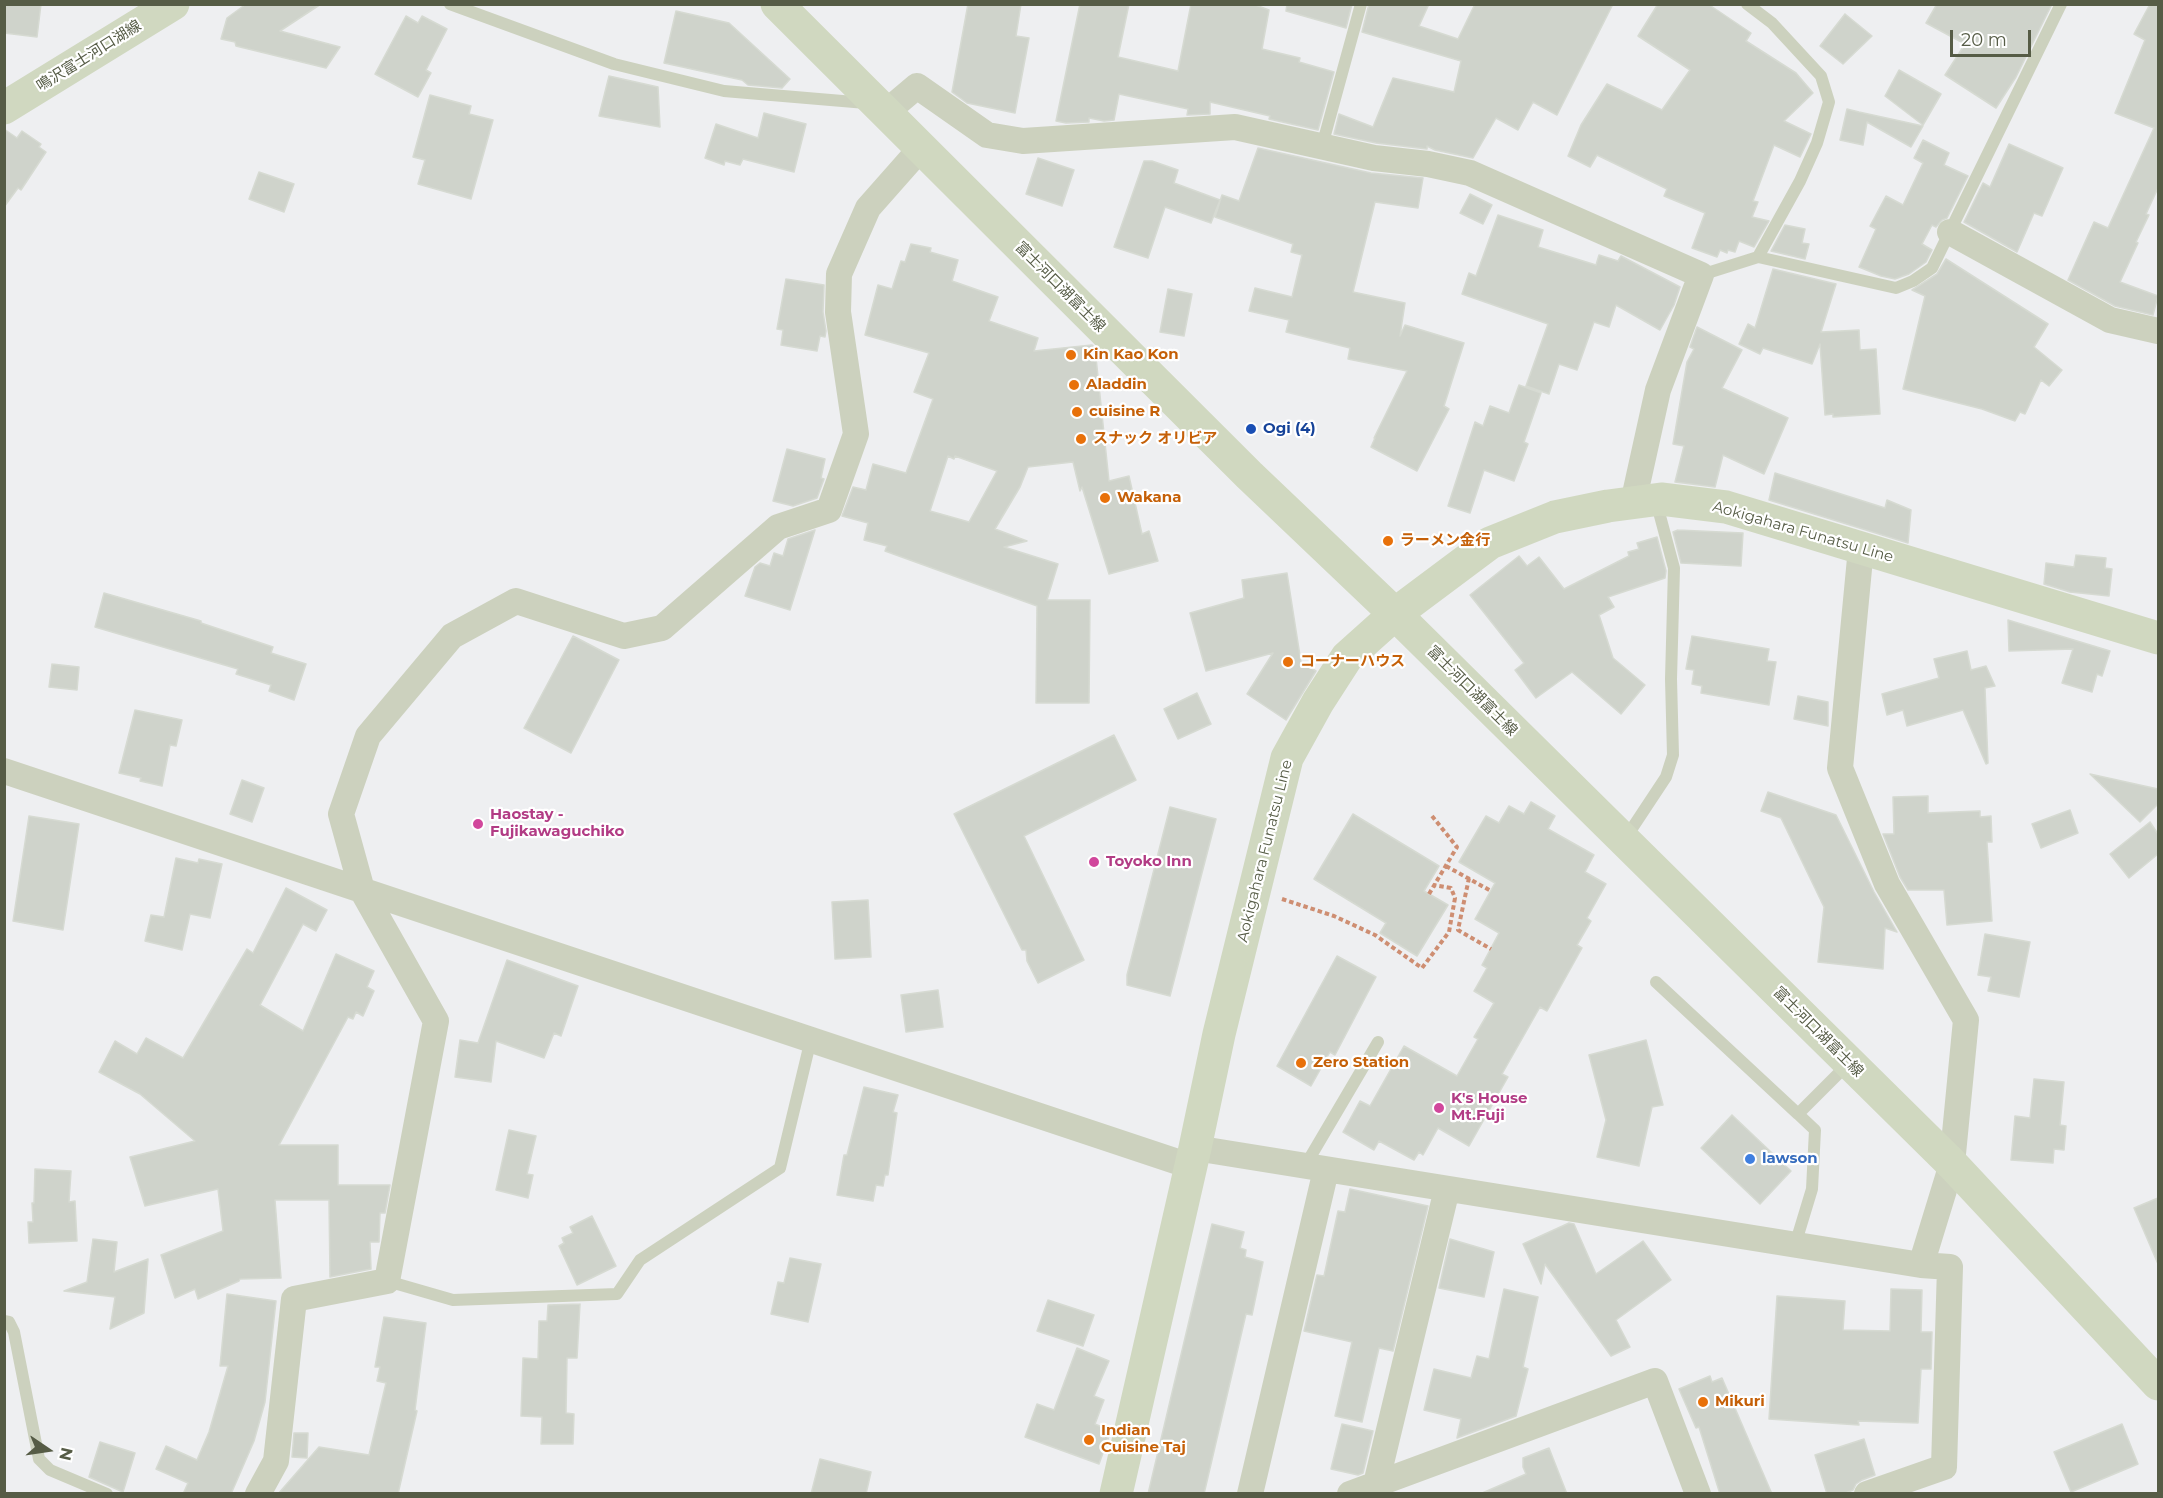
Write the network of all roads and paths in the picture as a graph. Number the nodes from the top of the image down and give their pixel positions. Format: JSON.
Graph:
{"nodes":[{"id":1,"x":173,"y":4,"type":"edge"},
{"id":2,"x":450,"y":4,"type":"edge"},
{"id":3,"x":777,"y":4,"type":"edge"},
{"id":4,"x":1361,"y":4,"type":"edge"},
{"id":5,"x":1747,"y":4,"type":"edge"},
{"id":6,"x":2061,"y":4,"type":"edge"},
{"id":7,"x":4,"y":108,"type":"edge"},
{"id":8,"x":880,"y":109,"type":"junction"},
{"id":9,"x":1322,"y":146,"type":"junction"},
{"id":10,"x":921,"y":148,"type":"junction"},
{"id":11,"x":1950,"y":232,"type":"junction"},
{"id":12,"x":1758,"y":257,"type":"junction"},
{"id":13,"x":1701,"y":275,"type":"junction"},
{"id":14,"x":2158,"y":331,"type":"edge"},
{"id":15,"x":1644,"y":501,"type":"junction"},
{"id":16,"x":1861,"y":548,"type":"junction"},
{"id":17,"x":1395,"y":614,"type":"junction"},
{"id":18,"x":2158,"y":638,"type":"edge"},
{"id":19,"x":4,"y":771,"type":"edge"},
{"id":20,"x":1432,"y":816,"type":"dead end"},
{"id":21,"x":1624,"y":841,"type":"junction"},
{"id":22,"x":1446,"y":866,"type":"junction"},
{"id":23,"x":1469,"y":878,"type":"junction"},
{"id":24,"x":1434,"y":885,"type":"junction"},
{"id":25,"x":362,"y":890,"type":"junction"},
{"id":26,"x":1253,"y":891,"type":"junction"},
{"id":27,"x":1491,"y":891,"type":"dead end"},
{"id":28,"x":1429,"y":894,"type":"dead end"},
{"id":29,"x":1491,"y":949,"type":"dead end"},
{"id":30,"x":1656,"y":982,"type":"dead end"},
{"id":31,"x":811,"y":1039,"type":"junction"},
{"id":32,"x":1378,"y":1042,"type":"dead end"},
{"id":33,"x":1848,"y":1063,"type":"junction"},
{"id":34,"x":1798,"y":1114,"type":"junction"},
{"id":35,"x":1193,"y":1157,"type":"junction"},
{"id":36,"x":1952,"y":1164,"type":"junction"},
{"id":37,"x":1316,"y":1168,"type":"junction"},
{"id":38,"x":1447,"y":1189,"type":"junction"},
{"id":39,"x":1795,"y":1245,"type":"junction"},
{"id":40,"x":1920,"y":1265,"type":"junction"},
{"id":41,"x":387,"y":1281,"type":"junction"},
{"id":42,"x":4,"y":1320,"type":"edge"},
{"id":43,"x":2158,"y":1384,"type":"edge"},
{"id":44,"x":1376,"y":1484,"type":"junction"},
{"id":45,"x":107,"y":1494,"type":"edge"},
{"id":46,"x":258,"y":1494,"type":"edge"},
{"id":47,"x":1116,"y":1494,"type":"edge"},
{"id":48,"x":1250,"y":1494,"type":"edge"},
{"id":49,"x":1350,"y":1494,"type":"edge"},
{"id":50,"x":1698,"y":1494,"type":"edge"},
{"id":51,"x":1867,"y":1494,"type":"edge"}],
"edges":[{"from":1,"to":7,"type":"main road","name":"鳴沢富士河口湖線"},
{"from":2,"to":8,"type":"lane"},
{"from":3,"to":8,"type":"main road","name":"富士河口湖富士線"},
{"from":4,"to":9,"type":"lane"},
{"from":5,"to":12,"type":"lane"},
{"from":6,"to":11,"type":"lane"},
{"from":8,"to":9,"type":"street"},
{"from":8,"to":10,"type":"main road","name":"富士河口湖富士線"},
{"from":9,"to":13,"type":"street"},
{"from":10,"to":17,"type":"main road","name":"富士河口湖富士線"},
{"from":10,"to":25,"type":"street"},
{"from":11,"to":12,"type":"lane"},
{"from":11,"to":14,"type":"street"},
{"from":12,"to":13,"type":"lane"},
{"from":13,"to":15,"type":"street"},
{"from":15,"to":16,"type":"main road","name":"Aokigahara Funatsu Line"},
{"from":15,"to":17,"type":"main road","name":"Aokigahara Funatsu Line"},
{"from":15,"to":21,"type":"lane"},
{"from":16,"to":18,"type":"main road","name":"Aokigahara Funatsu Line"},
{"from":16,"to":36,"type":"street"},
{"from":17,"to":21,"type":"main road","name":"富士河口湖富士線"},
{"from":17,"to":26,"type":"main road","name":"Aokigahara Funatsu Line"},
{"from":19,"to":25,"type":"street"},
{"from":20,"to":22,"type":"path"},
{"from":21,"to":33,"type":"main road","name":"富士河口湖富士線"},
{"from":22,"to":23,"type":"path"},
{"from":22,"to":24,"type":"path"},
{"from":23,"to":27,"type":"path"},
{"from":23,"to":29,"type":"path"},
{"from":24,"to":26,"type":"path"},
{"from":24,"to":28,"type":"path"},
{"from":25,"to":31,"type":"street"},
{"from":25,"to":41,"type":"street"},
{"from":26,"to":35,"type":"main road","name":"Aokigahara Funatsu Line"},
{"from":30,"to":34,"type":"lane"},
{"from":31,"to":35,"type":"street"},
{"from":31,"to":41,"type":"lane"},
{"from":32,"to":37,"type":"lane"},
{"from":33,"to":34,"type":"lane"},
{"from":33,"to":36,"type":"main road","name":"富士河口湖富士線"},
{"from":34,"to":39,"type":"lane"},
{"from":35,"to":37,"type":"street"},
{"from":35,"to":47,"type":"main road","name":"Aokigahara Funatsu Line"},
{"from":36,"to":40,"type":"street"},
{"from":36,"to":43,"type":"main road","name":"富士河口湖富士線"},
{"from":37,"to":38,"type":"street"},
{"from":37,"to":48,"type":"street"},
{"from":38,"to":39,"type":"street"},
{"from":38,"to":44,"type":"street"},
{"from":39,"to":40,"type":"street"},
{"from":40,"to":51,"type":"street"},
{"from":41,"to":46,"type":"street"},
{"from":42,"to":45,"type":"lane"},
{"from":44,"to":49,"type":"street"},
{"from":44,"to":50,"type":"street"}]}
